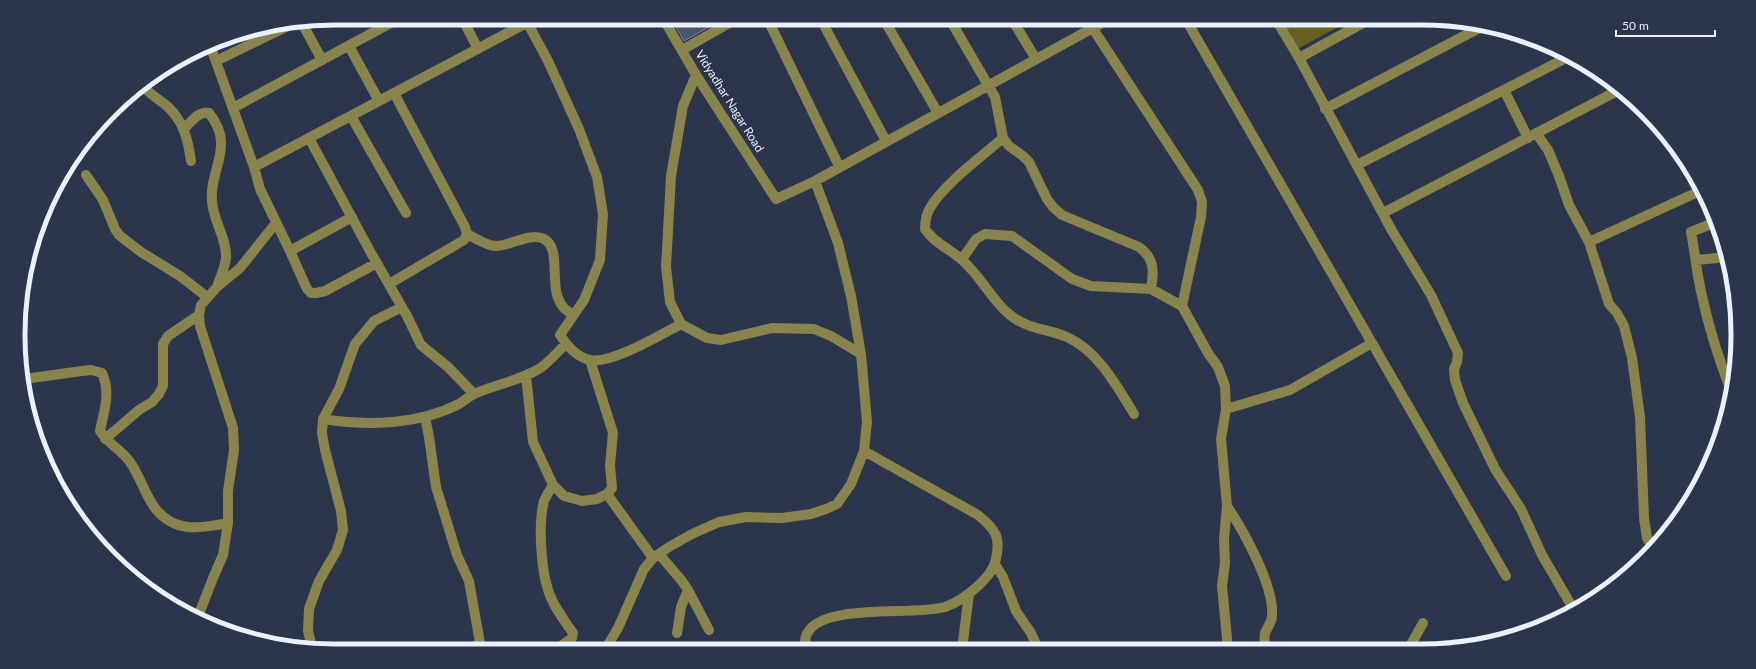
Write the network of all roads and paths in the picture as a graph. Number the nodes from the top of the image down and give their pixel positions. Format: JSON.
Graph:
{"nodes":[{"id":1,"x":387,"y":25,"type":"edge"},
{"id":2,"x":466,"y":25,"type":"edge"},
{"id":3,"x":523,"y":25,"type":"edge"},
{"id":4,"x":534,"y":25,"type":"edge"},
{"id":5,"x":667,"y":25,"type":"edge"},
{"id":6,"x":726,"y":25,"type":"edge"},
{"id":7,"x":770,"y":25,"type":"edge"},
{"id":8,"x":824,"y":25,"type":"edge"},
{"id":9,"x":887,"y":25,"type":"edge"},
{"id":10,"x":953,"y":25,"type":"edge"},
{"id":11,"x":1015,"y":25,"type":"edge"},
{"id":12,"x":1090,"y":25,"type":"edge"},
{"id":13,"x":1099,"y":25,"type":"edge"},
{"id":14,"x":1189,"y":25,"type":"edge"},
{"id":15,"x":1279,"y":25,"type":"edge"},
{"id":16,"x":1359,"y":25,"type":"edge"},
{"id":17,"x":304,"y":27,"type":"edge"},
{"id":18,"x":1092,"y":29,"type":"junction"},
{"id":19,"x":279,"y":30,"type":"edge"},
{"id":20,"x":1475,"y":30,"type":"edge"},
{"id":21,"x":349,"y":46,"type":"junction"},
{"id":22,"x":478,"y":49,"type":"junction"},
{"id":23,"x":682,"y":50,"type":"junction"},
{"id":24,"x":212,"y":51,"type":"edge"},
{"id":25,"x":1299,"y":58,"type":"junction"},
{"id":26,"x":1036,"y":59,"type":"junction"},
{"id":27,"x":322,"y":60,"type":"junction"},
{"id":28,"x":1563,"y":60,"type":"edge"},
{"id":29,"x":216,"y":61,"type":"junction"},
{"id":30,"x":696,"y":74,"type":"junction"},
{"id":31,"x":988,"y":86,"type":"junction"},
{"id":32,"x":146,"y":89,"type":"edge"},
{"id":33,"x":1504,"y":90,"type":"junction"},
{"id":34,"x":394,"y":93,"type":"junction"},
{"id":35,"x":1615,"y":93,"type":"edge"},
{"id":36,"x":379,"y":101,"type":"junction"},
{"id":37,"x":233,"y":108,"type":"junction"},
{"id":38,"x":1325,"y":109,"type":"junction"},
{"id":39,"x":938,"y":113,"type":"junction"},
{"id":40,"x":351,"y":116,"type":"junction"},
{"id":41,"x":184,"y":129,"type":"junction"},
{"id":42,"x":1532,"y":135,"type":"junction"},
{"id":43,"x":309,"y":138,"type":"junction"},
{"id":44,"x":1004,"y":138,"type":"junction"},
{"id":45,"x":886,"y":141,"type":"junction"},
{"id":46,"x":191,"y":160,"type":"dead end"},
{"id":47,"x":1357,"y":165,"type":"junction"},
{"id":48,"x":839,"y":166,"type":"junction"},
{"id":49,"x":254,"y":167,"type":"junction"},
{"id":50,"x":86,"y":175,"type":"dead end"},
{"id":51,"x":815,"y":181,"type":"junction"},
{"id":52,"x":1696,"y":193,"type":"edge"},
{"id":53,"x":406,"y":213,"type":"dead end"},
{"id":54,"x":1383,"y":213,"type":"junction"},
{"id":55,"x":352,"y":217,"type":"junction"},
{"id":56,"x":276,"y":223,"type":"junction"},
{"id":57,"x":1710,"y":224,"type":"edge"},
{"id":58,"x":467,"y":234,"type":"junction"},
{"id":59,"x":1588,"y":242,"type":"junction"},
{"id":60,"x":290,"y":251,"type":"junction"},
{"id":61,"x":1721,"y":258,"type":"edge"},
{"id":62,"x":962,"y":259,"type":"junction"},
{"id":63,"x":1697,"y":260,"type":"junction"},
{"id":64,"x":377,"y":263,"type":"junction"},
{"id":65,"x":389,"y":284,"type":"junction"},
{"id":66,"x":217,"y":287,"type":"junction"},
{"id":67,"x":1151,"y":289,"type":"junction"},
{"id":68,"x":207,"y":297,"type":"junction"},
{"id":69,"x":1182,"y":306,"type":"junction"},
{"id":70,"x":402,"y":307,"type":"junction"},
{"id":71,"x":199,"y":315,"type":"junction"},
{"id":72,"x":573,"y":315,"type":"junction"},
{"id":73,"x":682,"y":324,"type":"junction"},
{"id":74,"x":1372,"y":343,"type":"junction"},
{"id":75,"x":566,"y":344,"type":"junction"},
{"id":76,"x":861,"y":354,"type":"junction"},
{"id":77,"x":590,"y":360,"type":"junction"},
{"id":78,"x":526,"y":375,"type":"junction"},
{"id":79,"x":29,"y":378,"type":"edge"},
{"id":80,"x":1727,"y":379,"type":"edge"},
{"id":81,"x":474,"y":394,"type":"junction"},
{"id":82,"x":1226,"y":409,"type":"junction"},
{"id":83,"x":1134,"y":414,"type":"dead end"},
{"id":84,"x":424,"y":417,"type":"junction"},
{"id":85,"x":323,"y":418,"type":"junction"},
{"id":86,"x":105,"y":439,"type":"junction"},
{"id":87,"x":864,"y":451,"type":"junction"},
{"id":88,"x":553,"y":485,"type":"junction"},
{"id":89,"x":607,"y":494,"type":"junction"},
{"id":90,"x":1227,"y":506,"type":"junction"},
{"id":91,"x":228,"y":523,"type":"junction"},
{"id":92,"x":1650,"y":543,"type":"edge"},
{"id":93,"x":656,"y":556,"type":"junction"},
{"id":94,"x":995,"y":564,"type":"junction"},
{"id":95,"x":1506,"y":576,"type":"dead end"},
{"id":96,"x":688,"y":590,"type":"junction"},
{"id":97,"x":968,"y":594,"type":"junction"},
{"id":98,"x":1571,"y":605,"type":"edge"},
{"id":99,"x":199,"y":613,"type":"edge"},
{"id":100,"x":1423,"y":624,"type":"dead end"},
{"id":101,"x":709,"y":630,"type":"dead end"},
{"id":102,"x":677,"y":633,"type":"dead end"},
{"id":103,"x":311,"y":643,"type":"edge"},
{"id":104,"x":481,"y":644,"type":"edge"},
{"id":105,"x":564,"y":644,"type":"edge"},
{"id":106,"x":609,"y":644,"type":"edge"},
{"id":107,"x":806,"y":644,"type":"edge"},
{"id":108,"x":963,"y":644,"type":"edge"},
{"id":109,"x":1036,"y":644,"type":"edge"},
{"id":110,"x":1228,"y":644,"type":"edge"},
{"id":111,"x":1265,"y":644,"type":"edge"},
{"id":112,"x":1411,"y":644,"type":"edge"}],
"edges":[{"from":1,"to":21,"type":"street"},
{"from":2,"to":22,"type":"street"},
{"from":3,"to":22,"type":"street"},
{"from":4,"to":72,"type":"street"},
{"from":5,"to":23,"type":"street","name":"Vidyadhar Nagar Road"},
{"from":6,"to":23,"type":"street"},
{"from":7,"to":48,"type":"street"},
{"from":8,"to":45,"type":"street"},
{"from":9,"to":39,"type":"street"},
{"from":10,"to":31,"type":"street"},
{"from":11,"to":26,"type":"street"},
{"from":12,"to":18,"type":"street"},
{"from":13,"to":18,"type":"street"},
{"from":14,"to":74,"type":"street"},
{"from":15,"to":25,"type":"street"},
{"from":16,"to":25,"type":"street"},
{"from":17,"to":27,"type":"street"},
{"from":18,"to":26,"type":"street"},
{"from":18,"to":69,"type":"street"},
{"from":19,"to":29,"type":"street"},
{"from":20,"to":38,"type":"street"},
{"from":21,"to":27,"type":"street"},
{"from":21,"to":36,"type":"street"},
{"from":22,"to":34,"type":"street"},
{"from":23,"to":30,"type":"street","name":"Vidyadhar Nagar Road"},
{"from":24,"to":29,"type":"street"},
{"from":25,"to":38,"type":"street"},
{"from":26,"to":31,"type":"street"},
{"from":27,"to":37,"type":"street"},
{"from":28,"to":33,"type":"street"},
{"from":29,"to":37,"type":"street"},
{"from":30,"to":51,"type":"street","name":"Vidyadhar Nagar Road"},
{"from":30,"to":73,"type":"street"},
{"from":31,"to":39,"type":"street"},
{"from":31,"to":44,"type":"street"},
{"from":32,"to":41,"type":"street"},
{"from":33,"to":42,"type":"street"},
{"from":33,"to":47,"type":"street"},
{"from":34,"to":36,"type":"street"},
{"from":34,"to":58,"type":"street"},
{"from":35,"to":42,"type":"street"},
{"from":36,"to":40,"type":"street"},
{"from":37,"to":49,"type":"street"},
{"from":38,"to":47,"type":"street"},
{"from":39,"to":45,"type":"street"},
{"from":40,"to":43,"type":"street"},
{"from":40,"to":53,"type":"street"},
{"from":41,"to":46,"type":"street"},
{"from":41,"to":66,"type":"street"},
{"from":42,"to":54,"type":"street"},
{"from":42,"to":59,"type":"street"},
{"from":43,"to":49,"type":"street"},
{"from":43,"to":55,"type":"street"},
{"from":44,"to":62,"type":"street"},
{"from":44,"to":67,"type":"street"},
{"from":45,"to":48,"type":"street"},
{"from":47,"to":54,"type":"street"},
{"from":48,"to":51,"type":"street"},
{"from":49,"to":56,"type":"street"},
{"from":50,"to":68,"type":"street"},
{"from":51,"to":76,"type":"street"},
{"from":52,"to":59,"type":"street"},
{"from":54,"to":98,"type":"street"},
{"from":55,"to":60,"type":"street"},
{"from":55,"to":64,"type":"street"},
{"from":56,"to":60,"type":"street"},
{"from":56,"to":66,"type":"street"},
{"from":57,"to":63,"type":"street"},
{"from":58,"to":65,"type":"street"},
{"from":58,"to":72,"type":"street"},
{"from":59,"to":92,"type":"street"},
{"from":60,"to":64,"type":"street"},
{"from":61,"to":63,"type":"street"},
{"from":62,"to":67,"type":"street"},
{"from":62,"to":83,"type":"street"},
{"from":63,"to":80,"type":"street"},
{"from":64,"to":65,"type":"street"},
{"from":65,"to":70,"type":"street"},
{"from":66,"to":68,"type":"street"},
{"from":67,"to":69,"type":"street"},
{"from":68,"to":71,"type":"street"},
{"from":69,"to":82,"type":"street"},
{"from":70,"to":81,"type":"street"},
{"from":70,"to":85,"type":"street"},
{"from":71,"to":86,"type":"street"},
{"from":71,"to":91,"type":"street"},
{"from":72,"to":75,"type":"street"},
{"from":73,"to":76,"type":"street"},
{"from":73,"to":77,"type":"street"},
{"from":74,"to":82,"type":"street"},
{"from":74,"to":95,"type":"street"},
{"from":75,"to":77,"type":"street"},
{"from":75,"to":78,"type":"street"},
{"from":76,"to":87,"type":"street"},
{"from":77,"to":89,"type":"street"},
{"from":78,"to":81,"type":"street"},
{"from":78,"to":88,"type":"street"},
{"from":79,"to":86,"type":"street"},
{"from":81,"to":84,"type":"street"},
{"from":82,"to":90,"type":"street"},
{"from":84,"to":85,"type":"street"},
{"from":84,"to":104,"type":"street"},
{"from":85,"to":103,"type":"street"},
{"from":86,"to":91,"type":"street"},
{"from":87,"to":93,"type":"street"},
{"from":87,"to":94,"type":"street"},
{"from":88,"to":89,"type":"street"},
{"from":88,"to":105,"type":"street"},
{"from":89,"to":93,"type":"street"},
{"from":90,"to":110,"type":"street"},
{"from":90,"to":111,"type":"street"},
{"from":91,"to":99,"type":"street"},
{"from":93,"to":96,"type":"street"},
{"from":93,"to":106,"type":"street"},
{"from":94,"to":97,"type":"street"},
{"from":94,"to":109,"type":"street"},
{"from":96,"to":101,"type":"street"},
{"from":96,"to":102,"type":"street"},
{"from":97,"to":107,"type":"street"},
{"from":97,"to":108,"type":"street"},
{"from":100,"to":112,"type":"street"}]}
